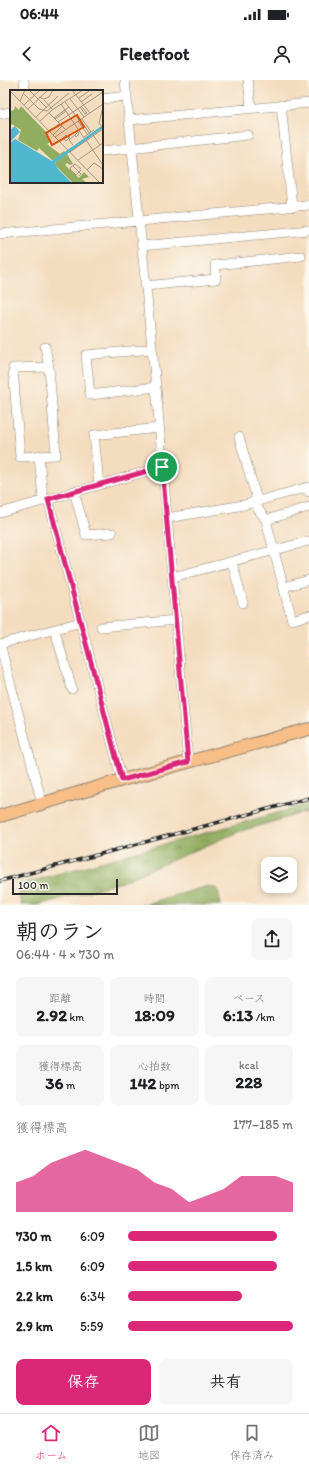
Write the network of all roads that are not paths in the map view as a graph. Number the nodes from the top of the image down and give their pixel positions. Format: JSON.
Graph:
{"nodes":[{"id":1,"x":24,"y":80,"type":"edge"},
{"id":2,"x":126,"y":80,"type":"edge"},
{"id":3,"x":248,"y":80,"type":"edge"},
{"id":4,"x":26,"y":90,"type":"edge"},
{"id":5,"x":127,"y":96,"type":"junction"},
{"id":6,"x":103,"y":100,"type":"edge"},
{"id":7,"x":309,"y":102,"type":"edge"},
{"id":8,"x":281,"y":106,"type":"junction"},
{"id":9,"x":251,"y":107,"type":"junction"},
{"id":10,"x":10,"y":112,"type":"edge"},
{"id":11,"x":0,"y":114,"type":"edge"},
{"id":12,"x":128,"y":120,"type":"junction"},
{"id":13,"x":248,"y":135,"type":"dead end"},
{"id":14,"x":132,"y":148,"type":"junction"},
{"id":15,"x":103,"y":151,"type":"edge"},
{"id":16,"x":309,"y":205,"type":"edge"},
{"id":17,"x":292,"y":206,"type":"junction"},
{"id":18,"x":139,"y":221,"type":"junction"},
{"id":19,"x":309,"y":230,"type":"edge"},
{"id":20,"x":0,"y":234,"type":"edge"},
{"id":21,"x":142,"y":246,"type":"junction"},
{"id":22,"x":301,"y":256,"type":"dead end"},
{"id":23,"x":145,"y":286,"type":"junction"},
{"id":24,"x":45,"y":347,"type":"dead end"},
{"id":25,"x":152,"y":349,"type":"junction"},
{"id":26,"x":49,"y":367,"type":"junction"},
{"id":27,"x":156,"y":387,"type":"junction"},
{"id":28,"x":159,"y":428,"type":"junction"},
{"id":29,"x":239,"y":437,"type":"dead end"},
{"id":30,"x":39,"y":455,"type":"junction"},
{"id":31,"x":162,"y":467,"type":"junction"},
{"id":32,"x":99,"y":484,"type":"junction"},
{"id":33,"x":309,"y":489,"type":"edge"},
{"id":34,"x":74,"y":491,"type":"junction"},
{"id":35,"x":46,"y":499,"type":"junction"},
{"id":36,"x":255,"y":501,"type":"junction"},
{"id":37,"x":309,"y":507,"type":"edge"},
{"id":38,"x":0,"y":513,"type":"edge"},
{"id":39,"x":167,"y":518,"type":"junction"},
{"id":40,"x":266,"y":520,"type":"junction"},
{"id":41,"x":112,"y":533,"type":"dead end"},
{"id":42,"x":309,"y":542,"type":"edge"},
{"id":43,"x":274,"y":552,"type":"junction"},
{"id":44,"x":232,"y":562,"type":"junction"},
{"id":45,"x":173,"y":577,"type":"junction"},
{"id":46,"x":309,"y":580,"type":"edge"},
{"id":47,"x":284,"y":586,"type":"junction"},
{"id":48,"x":243,"y":603,"type":"dead end"},
{"id":49,"x":309,"y":615,"type":"edge"},
{"id":50,"x":177,"y":620,"type":"junction"},
{"id":51,"x":81,"y":622,"type":"junction"},
{"id":52,"x":101,"y":627,"type":"dead end"},
{"id":53,"x":55,"y":631,"type":"junction"},
{"id":54,"x":0,"y":644,"type":"edge"},
{"id":55,"x":72,"y":689,"type":"dead end"},
{"id":56,"x":309,"y":729,"type":"edge"},
{"id":57,"x":188,"y":762,"type":"junction"},
{"id":58,"x":122,"y":780,"type":"junction"},
{"id":59,"x":42,"y":803,"type":"junction"},
{"id":60,"x":0,"y":816,"type":"edge"}],
"edges":[{"from":1,"to":4,"type":"street"},
{"from":2,"to":5,"type":"street"},
{"from":3,"to":9,"type":"street"},
{"from":5,"to":6,"type":"street"},
{"from":5,"to":12,"type":"street"},
{"from":7,"to":8,"type":"street"},
{"from":8,"to":9,"type":"street"},
{"from":8,"to":17,"type":"street"},
{"from":9,"to":12,"type":"street"},
{"from":10,"to":11,"type":"street"},
{"from":12,"to":14,"type":"street"},
{"from":13,"to":14,"type":"street"},
{"from":14,"to":15,"type":"street"},
{"from":14,"to":18,"type":"street"},
{"from":16,"to":17,"type":"street"},
{"from":17,"to":18,"type":"street"},
{"from":18,"to":20,"type":"street"},
{"from":18,"to":21,"type":"street"},
{"from":19,"to":21,"type":"street"},
{"from":21,"to":23,"type":"street"},
{"from":22,"to":23,"type":"street"},
{"from":23,"to":25,"type":"street"},
{"from":24,"to":26,"type":"street"},
{"from":25,"to":27,"type":"street"},
{"from":25,"to":27,"type":"street"},
{"from":26,"to":30,"type":"street"},
{"from":26,"to":30,"type":"street"},
{"from":27,"to":28,"type":"street"},
{"from":28,"to":31,"type":"street"},
{"from":28,"to":32,"type":"street"},
{"from":29,"to":36,"type":"street"},
{"from":30,"to":35,"type":"street"},
{"from":31,"to":32,"type":"street"},
{"from":31,"to":39,"type":"street"},
{"from":32,"to":34,"type":"street"},
{"from":33,"to":36,"type":"street"},
{"from":34,"to":35,"type":"street"},
{"from":34,"to":41,"type":"street"},
{"from":35,"to":38,"type":"street"},
{"from":35,"to":51,"type":"street"},
{"from":36,"to":39,"type":"street"},
{"from":36,"to":40,"type":"street"},
{"from":37,"to":40,"type":"street"},
{"from":39,"to":45,"type":"street"},
{"from":40,"to":43,"type":"street"},
{"from":42,"to":43,"type":"street"},
{"from":43,"to":44,"type":"street"},
{"from":43,"to":47,"type":"street"},
{"from":44,"to":45,"type":"street"},
{"from":44,"to":48,"type":"street"},
{"from":45,"to":50,"type":"street"},
{"from":46,"to":47,"type":"street"},
{"from":47,"to":49,"type":"street"},
{"from":50,"to":52,"type":"street"},
{"from":50,"to":57,"type":"street"},
{"from":51,"to":53,"type":"street"},
{"from":51,"to":58,"type":"street"},
{"from":53,"to":54,"type":"street"},
{"from":53,"to":55,"type":"street"},
{"from":54,"to":59,"type":"street"},
{"from":56,"to":57,"type":"main road"},
{"from":57,"to":58,"type":"main road"},
{"from":58,"to":59,"type":"main road"},
{"from":59,"to":60,"type":"main road"}]}
